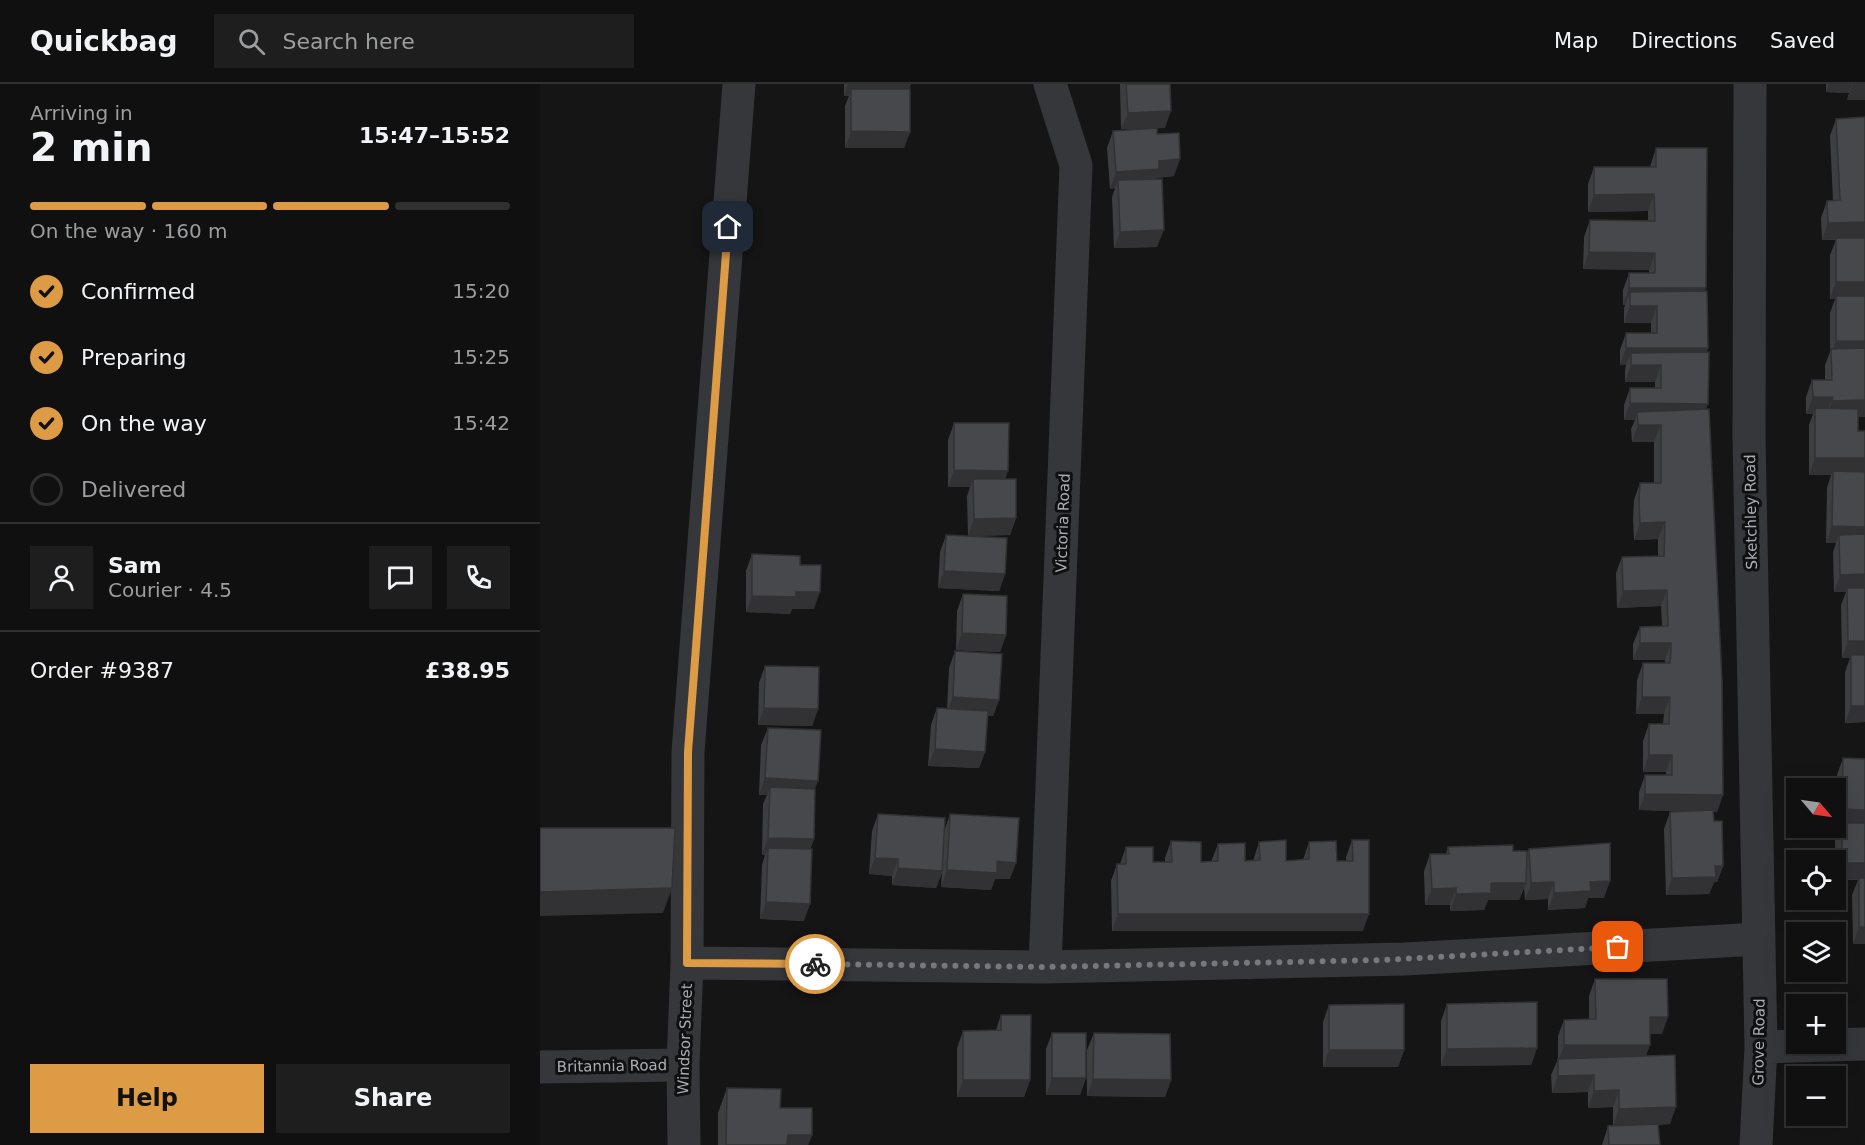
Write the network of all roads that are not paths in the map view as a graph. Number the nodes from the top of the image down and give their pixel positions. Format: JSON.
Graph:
{"nodes":[{"id":1,"x":739,"y":84,"type":"edge"},
{"id":2,"x":1050,"y":84,"type":"edge"},
{"id":3,"x":1750,"y":84,"type":"edge"},
{"id":4,"x":1759,"y":939,"type":"junction"},
{"id":5,"x":687,"y":963,"type":"junction"},
{"id":6,"x":1046,"y":967,"type":"junction"},
{"id":7,"x":1865,"y":1044,"type":"edge"},
{"id":8,"x":1761,"y":1047,"type":"junction"},
{"id":9,"x":683,"y":1065,"type":"junction"},
{"id":10,"x":540,"y":1067,"type":"edge"},
{"id":11,"x":684,"y":1145,"type":"edge"},
{"id":12,"x":1756,"y":1145,"type":"edge"}],
"edges":[{"from":1,"to":5,"type":"street","name":"Windsor Street"},
{"from":2,"to":6,"type":"street","name":"Victoria Road"},
{"from":3,"to":4,"type":"street","name":"Sketchley Road"},
{"from":4,"to":6,"type":"street"},
{"from":4,"to":8,"type":"street","name":"Grove Road"},
{"from":5,"to":6,"type":"street"},
{"from":5,"to":9,"type":"street","name":"Windsor Street"},
{"from":7,"to":8,"type":"street"},
{"from":8,"to":12,"type":"street","name":"Grove Road"},
{"from":9,"to":10,"type":"street","name":"Britannia Road"},
{"from":9,"to":11,"type":"street","name":"Windsor Street"}]}
